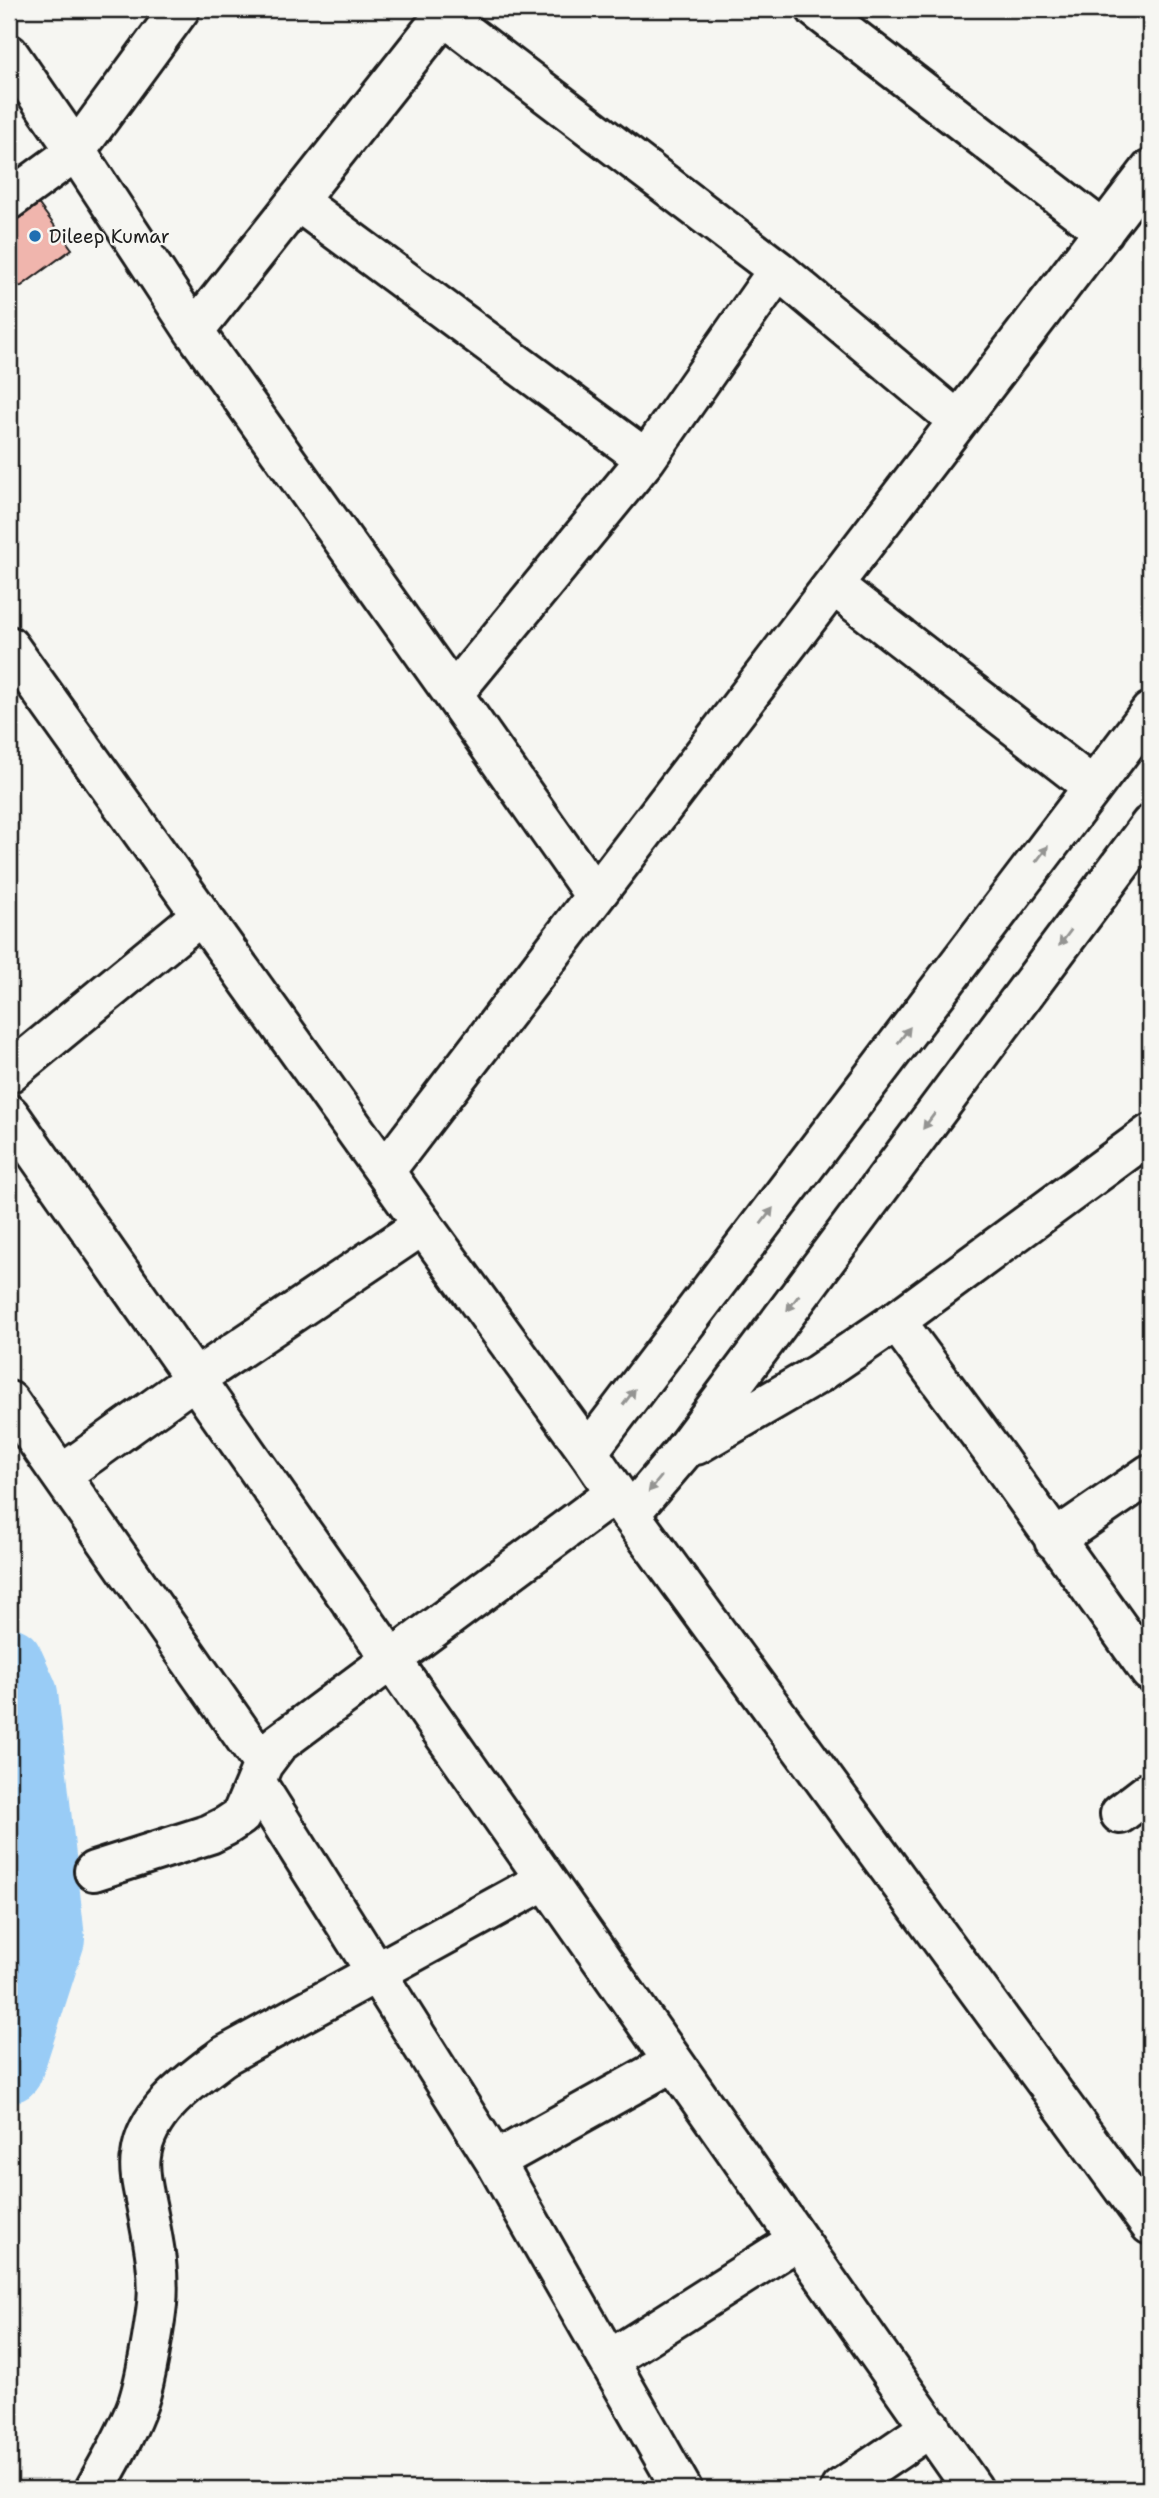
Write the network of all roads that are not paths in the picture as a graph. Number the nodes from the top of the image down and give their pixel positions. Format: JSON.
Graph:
{"nodes":[{"id":1,"x":180,"y":9,"type":"edge"},
{"id":2,"x":816,"y":9,"type":"edge"},
{"id":3,"x":447,"y":12,"type":"edge"},
{"id":4,"x":9,"y":54,"type":"edge"},
{"id":5,"x":76,"y":151,"type":"junction"},
{"id":6,"x":1150,"y":170,"type":"edge"},
{"id":7,"x":9,"y":201,"type":"edge"},
{"id":8,"x":298,"y":201,"type":"junction"},
{"id":9,"x":1104,"y":231,"type":"junction"},
{"id":10,"x":778,"y":270,"type":"junction"},
{"id":11,"x":194,"y":331,"type":"junction"},
{"id":12,"x":958,"y":421,"type":"junction"},
{"id":13,"x":646,"y":459,"type":"junction"},
{"id":14,"x":834,"y":585,"type":"junction"},
{"id":15,"x":9,"y":646,"type":"edge"},
{"id":16,"x":453,"y":694,"type":"junction"},
{"id":17,"x":1150,"y":712,"type":"edge"},
{"id":18,"x":1093,"y":787,"type":"junction"},
{"id":19,"x":1150,"y":825,"type":"edge"},
{"id":20,"x":595,"y":896,"type":"junction"},
{"id":21,"x":201,"y":915,"type":"junction"},
{"id":22,"x":9,"y":1073,"type":"edge"},
{"id":23,"x":9,"y":1114,"type":"edge"},
{"id":24,"x":1150,"y":1134,"type":"edge"},
{"id":25,"x":384,"y":1171,"type":"junction"},
{"id":26,"x":423,"y":1224,"type":"junction"},
{"id":27,"x":896,"y":1321,"type":"junction"},
{"id":28,"x":196,"y":1378,"type":"junction"},
{"id":29,"x":9,"y":1401,"type":"edge"},
{"id":30,"x":588,"y":1452,"type":"junction"},
{"id":31,"x":681,"y":1454,"type":"junction"},
{"id":32,"x":1150,"y":1474,"type":"edge"},
{"id":33,"x":61,"y":1475,"type":"junction"},
{"id":34,"x":622,"y":1503,"type":"junction"},
{"id":35,"x":1054,"y":1540,"type":"junction"},
{"id":36,"x":392,"y":1660,"type":"junction"},
{"id":37,"x":1150,"y":1672,"type":"edge"},
{"id":38,"x":260,"y":1773,"type":"junction"},
{"id":39,"x":1150,"y":1791,"type":"edge"},
{"id":40,"x":1120,"y":1814,"type":"dead end"},
{"id":41,"x":93,"y":1871,"type":"dead end"},
{"id":42,"x":545,"y":1880,"type":"junction"},
{"id":43,"x":377,"y":1973,"type":"junction"},
{"id":44,"x":673,"y":2062,"type":"junction"},
{"id":45,"x":495,"y":2161,"type":"junction"},
{"id":46,"x":1150,"y":2225,"type":"edge"},
{"id":47,"x":798,"y":2240,"type":"junction"},
{"id":48,"x":609,"y":2360,"type":"junction"},
{"id":49,"x":931,"y":2427,"type":"junction"},
{"id":50,"x":95,"y":2489,"type":"edge"},
{"id":51,"x":682,"y":2489,"type":"edge"},
{"id":52,"x":840,"y":2489,"type":"edge"},
{"id":53,"x":973,"y":2489,"type":"edge"}],
"edges":[{"from":1,"to":5,"type":"street"},
{"from":2,"to":9,"type":"street"},
{"from":3,"to":8,"type":"street"},
{"from":3,"to":10,"type":"street"},
{"from":4,"to":5,"type":"street"},
{"from":5,"to":7,"type":"street"},
{"from":5,"to":11,"type":"street"},
{"from":6,"to":9,"type":"street"},
{"from":8,"to":11,"type":"street"},
{"from":8,"to":13,"type":"street"},
{"from":9,"to":12,"type":"street"},
{"from":10,"to":12,"type":"street"},
{"from":10,"to":13,"type":"street"},
{"from":11,"to":16,"type":"street"},
{"from":12,"to":14,"type":"street"},
{"from":13,"to":16,"type":"street"},
{"from":14,"to":18,"type":"street"},
{"from":14,"to":20,"type":"street"},
{"from":15,"to":21,"type":"street"},
{"from":16,"to":20,"type":"street"},
{"from":17,"to":18,"type":"street"},
{"from":30,"to":18,"type":"street","one_way":true},
{"from":19,"to":31,"type":"street","one_way":true},
{"from":20,"to":25,"type":"street"},
{"from":21,"to":22,"type":"street"},
{"from":21,"to":25,"type":"street"},
{"from":23,"to":28,"type":"street"},
{"from":24,"to":27,"type":"street"},
{"from":25,"to":26,"type":"street"},
{"from":26,"to":28,"type":"street"},
{"from":26,"to":30,"type":"street"},
{"from":27,"to":31,"type":"street"},
{"from":27,"to":35,"type":"street"},
{"from":28,"to":33,"type":"street"},
{"from":28,"to":36,"type":"street"},
{"from":29,"to":33,"type":"street"},
{"from":30,"to":34,"type":"street"},
{"from":31,"to":34,"type":"street","one_way":true},
{"from":32,"to":35,"type":"street"},
{"from":33,"to":38,"type":"street"},
{"from":34,"to":36,"type":"street"},
{"from":34,"to":46,"type":"street"},
{"from":35,"to":37,"type":"street"},
{"from":36,"to":38,"type":"street"},
{"from":36,"to":42,"type":"street"},
{"from":38,"to":41,"type":"street"},
{"from":38,"to":43,"type":"street"},
{"from":39,"to":40,"type":"street"},
{"from":42,"to":43,"type":"street"},
{"from":42,"to":44,"type":"street"},
{"from":43,"to":45,"type":"street"},
{"from":43,"to":50,"type":"street"},
{"from":44,"to":45,"type":"street"},
{"from":44,"to":47,"type":"street"},
{"from":45,"to":48,"type":"street"},
{"from":47,"to":48,"type":"street"},
{"from":47,"to":49,"type":"street"},
{"from":48,"to":51,"type":"street"},
{"from":49,"to":52,"type":"street"},
{"from":49,"to":53,"type":"street"}]}
